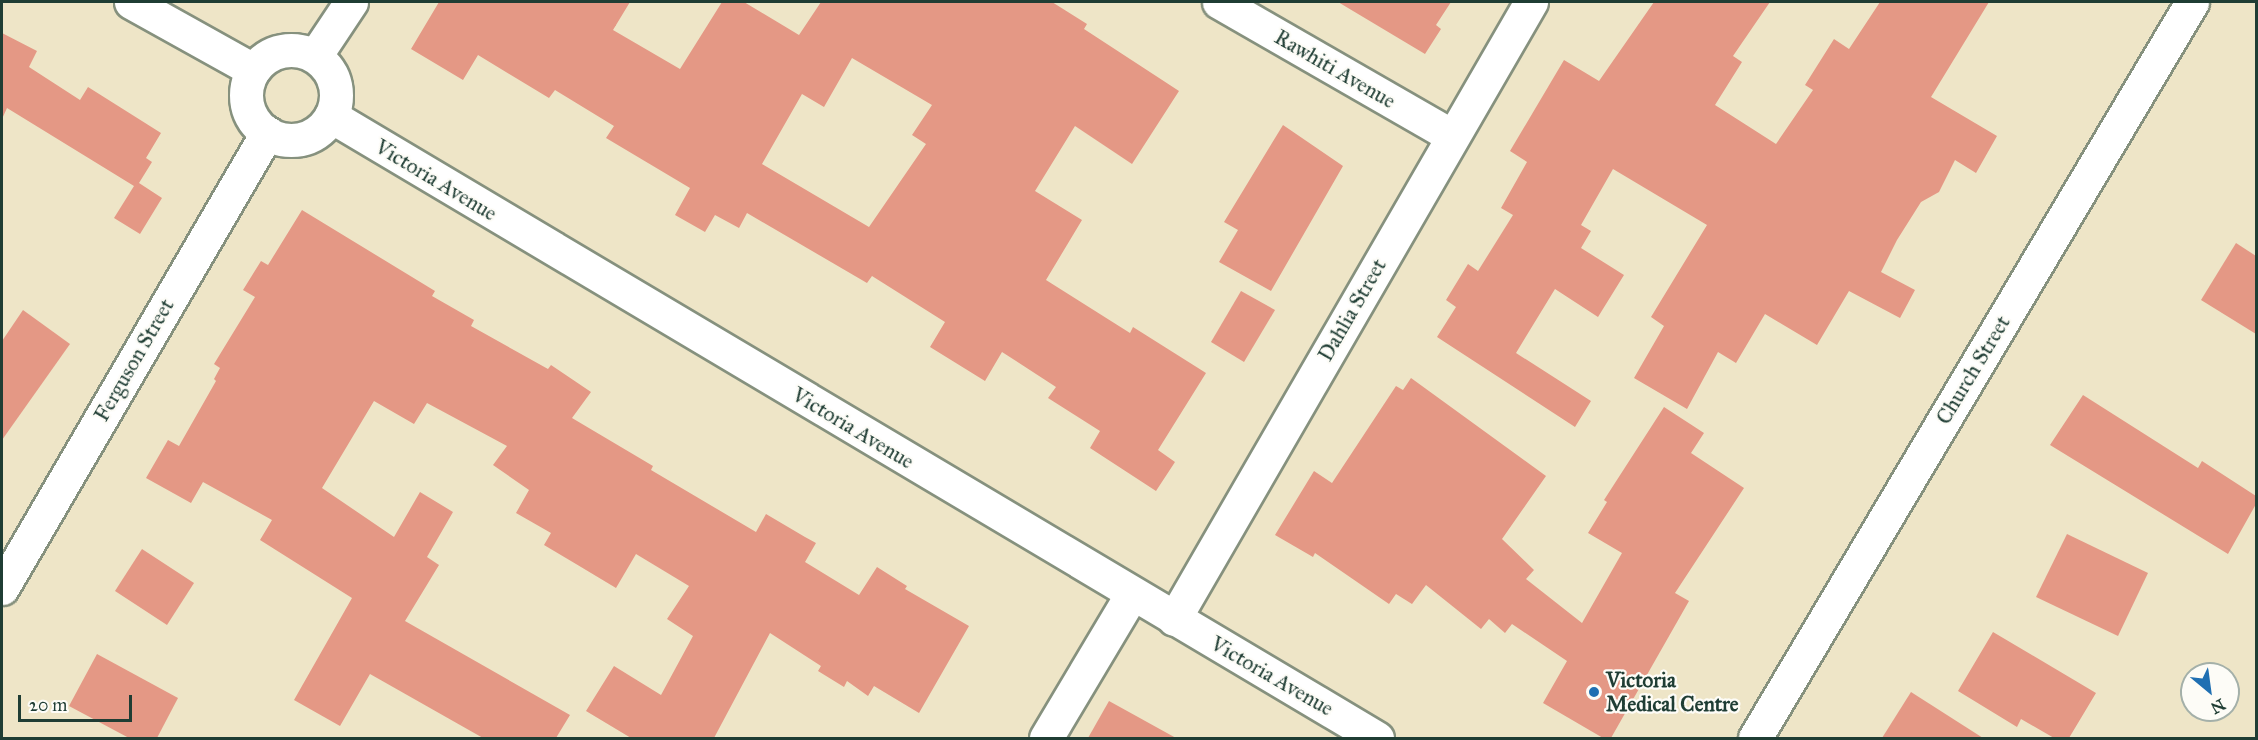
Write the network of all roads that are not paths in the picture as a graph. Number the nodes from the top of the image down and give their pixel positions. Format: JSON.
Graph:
{"nodes":[{"id":1,"x":131,"y":2,"type":"edge"},
{"id":2,"x":351,"y":2,"type":"edge"},
{"id":3,"x":1219,"y":2,"type":"edge"},
{"id":4,"x":1531,"y":2,"type":"edge"},
{"id":5,"x":2192,"y":2,"type":"edge"},
{"id":6,"x":315,"y":56,"type":"junction"},
{"id":7,"x":253,"y":70,"type":"junction"},
{"id":8,"x":331,"y":116,"type":"junction"},
{"id":9,"x":267,"y":134,"type":"junction"},
{"id":10,"x":1452,"y":136,"type":"junction"},
{"id":11,"x":2,"y":588,"type":"edge"},
{"id":12,"x":1132,"y":594,"type":"junction"},
{"id":13,"x":1174,"y":619,"type":"junction"},
{"id":14,"x":1046,"y":738,"type":"edge"},
{"id":15,"x":1377,"y":738,"type":"edge"},
{"id":16,"x":1755,"y":738,"type":"edge"}],
"edges":[{"from":1,"to":7,"type":"street"},
{"from":2,"to":6,"type":"street"},
{"from":3,"to":10,"type":"street","name":"Rawhiti Avenue"},
{"from":4,"to":10,"type":"street","name":"Dahlia Street"},
{"from":5,"to":16,"type":"street","name":"Church Street"},
{"from":6,"to":7,"type":"street"},
{"from":6,"to":8,"type":"street"},
{"from":7,"to":9,"type":"street"},
{"from":8,"to":9,"type":"street"},
{"from":8,"to":12,"type":"street","name":"Victoria Avenue"},
{"from":9,"to":11,"type":"street","name":"Ferguson Street"},
{"from":10,"to":13,"type":"street","name":"Dahlia Street"},
{"from":12,"to":13,"type":"street","name":"Victoria Avenue"},
{"from":12,"to":14,"type":"street"},
{"from":13,"to":15,"type":"street","name":"Victoria Avenue"}]}
